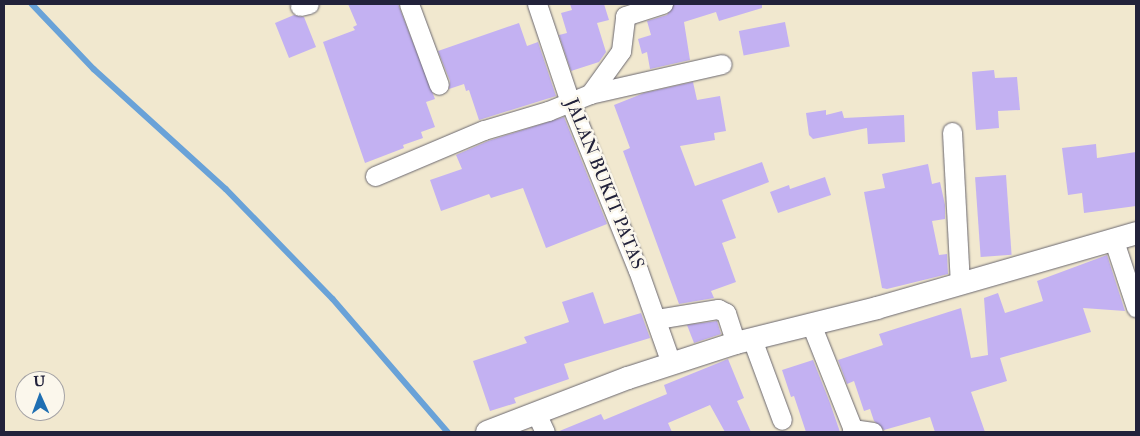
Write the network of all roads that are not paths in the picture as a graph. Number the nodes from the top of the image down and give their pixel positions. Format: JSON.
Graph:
{"nodes":[{"id":1,"x":409,"y":4,"type":"edge"},
{"id":2,"x":537,"y":4,"type":"edge"},
{"id":3,"x":663,"y":4,"type":"edge"},
{"id":4,"x":722,"y":64,"type":"dead end"},
{"id":5,"x":439,"y":85,"type":"dead end"},
{"id":6,"x":590,"y":94,"type":"junction"},
{"id":7,"x":570,"y":102,"type":"junction"},
{"id":8,"x":952,"y":132,"type":"dead end"},
{"id":9,"x":375,"y":176,"type":"dead end"},
{"id":10,"x":1136,"y":233,"type":"edge"},
{"id":11,"x":1114,"y":241,"type":"junction"},
{"id":12,"x":960,"y":284,"type":"junction"},
{"id":13,"x":1136,"y":307,"type":"edge"},
{"id":14,"x":657,"y":319,"type":"junction"},
{"id":15,"x":811,"y":324,"type":"junction"},
{"id":16,"x":744,"y":341,"type":"junction"},
{"id":17,"x":671,"y":363,"type":"junction"},
{"id":18,"x":782,"y":420,"type":"dead end"},
{"id":19,"x":541,"y":422,"type":"edge"},
{"id":20,"x":853,"y":430,"type":"edge"},
{"id":21,"x":487,"y":432,"type":"edge"},
{"id":22,"x":873,"y":432,"type":"edge"}],
"edges":[{"from":1,"to":5,"type":"street"},
{"from":2,"to":7,"type":"street","name":"JALAN BUKIT PATAS"},
{"from":3,"to":6,"type":"street"},
{"from":4,"to":6,"type":"street"},
{"from":6,"to":7,"type":"street"},
{"from":7,"to":9,"type":"street"},
{"from":7,"to":14,"type":"street","name":"JALAN BUKIT PATAS"},
{"from":8,"to":12,"type":"street"},
{"from":10,"to":11,"type":"street"},
{"from":11,"to":12,"type":"street"},
{"from":11,"to":13,"type":"street"},
{"from":12,"to":15,"type":"street"},
{"from":14,"to":16,"type":"street"},
{"from":14,"to":17,"type":"street","name":"JALAN BUKIT PATAS"},
{"from":15,"to":16,"type":"street"},
{"from":15,"to":20,"type":"street"},
{"from":16,"to":17,"type":"street"},
{"from":16,"to":18,"type":"street"},
{"from":17,"to":19,"type":"street"},
{"from":19,"to":21,"type":"street"},
{"from":20,"to":22,"type":"street"}]}
